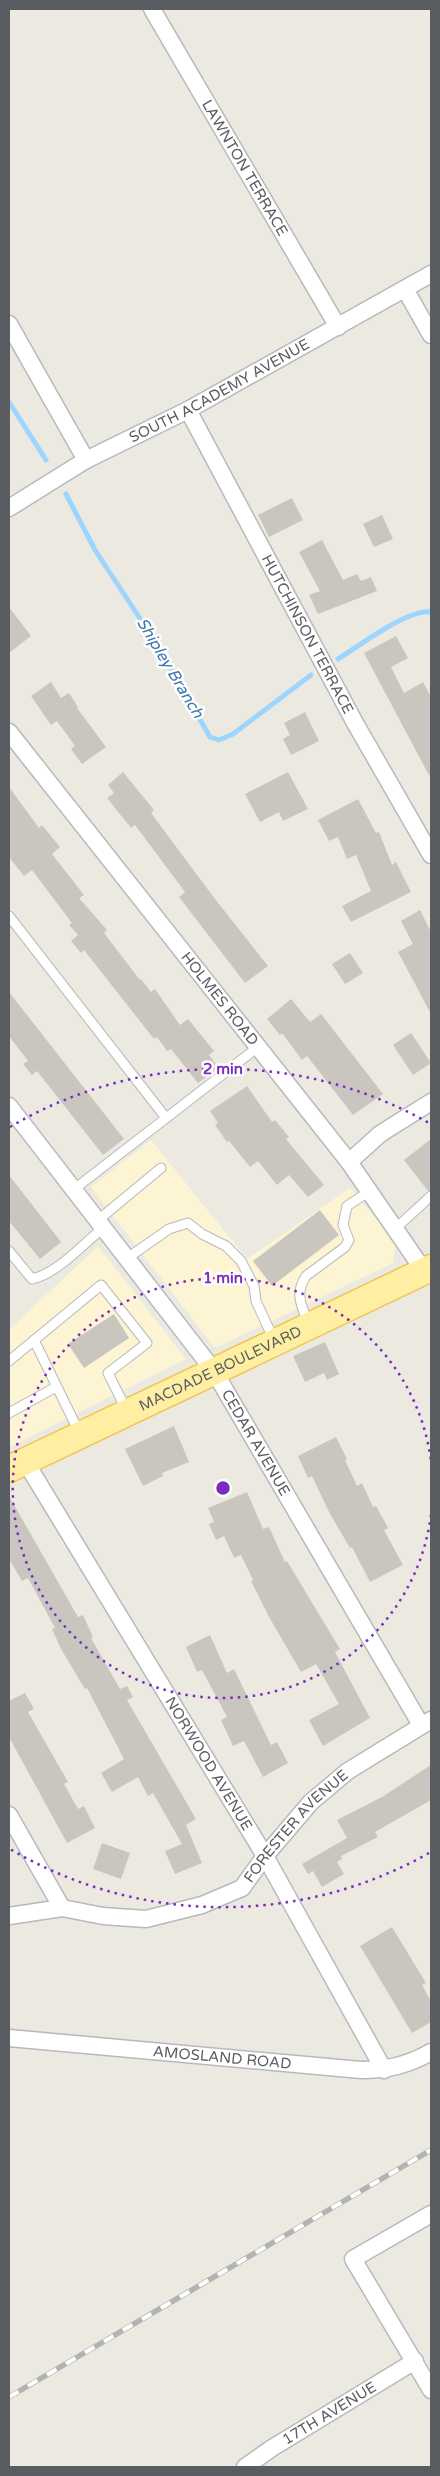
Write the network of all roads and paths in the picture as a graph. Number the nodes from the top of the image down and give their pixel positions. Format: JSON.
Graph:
{"nodes":[{"id":1,"x":152,"y":9,"type":"edge"},
{"id":2,"x":431,"y":274,"type":"edge"},
{"id":3,"x":405,"y":289,"type":"junction"},
{"id":4,"x":9,"y":324,"type":"edge"},
{"id":5,"x":338,"y":327,"type":"junction"},
{"id":6,"x":431,"y":335,"type":"edge"},
{"id":7,"x":188,"y":410,"type":"junction"},
{"id":8,"x":86,"y":460,"type":"junction"},
{"id":9,"x":9,"y":508,"type":"edge"},
{"id":10,"x":9,"y":732,"type":"edge"},
{"id":11,"x":431,"y":855,"type":"edge"},
{"id":12,"x":9,"y":916,"type":"edge"},
{"id":13,"x":258,"y":1046,"type":"junction"},
{"id":14,"x":431,"y":1102,"type":"edge"},
{"id":15,"x":9,"y":1106,"type":"edge"},
{"id":16,"x":166,"y":1118,"type":"junction"},
{"id":17,"x":349,"y":1162,"type":"junction"},
{"id":18,"x":161,"y":1168,"type":"dead end"},
{"id":19,"x":73,"y":1190,"type":"junction"},
{"id":20,"x":370,"y":1191,"type":"junction"},
{"id":21,"x":431,"y":1196,"type":"edge"},
{"id":22,"x":100,"y":1225,"type":"junction"},
{"id":23,"x":396,"y":1228,"type":"junction"},
{"id":24,"x":9,"y":1251,"type":"edge"},
{"id":25,"x":126,"y":1258,"type":"junction"},
{"id":26,"x":428,"y":1270,"type":"edge"},
{"id":27,"x":310,"y":1326,"type":"junction"},
{"id":28,"x":34,"y":1340,"type":"junction"},
{"id":29,"x":275,"y":1342,"type":"junction"},
{"id":30,"x":9,"y":1361,"type":"edge"},
{"id":31,"x":214,"y":1371,"type":"junction"},
{"id":32,"x":56,"y":1387,"type":"junction"},
{"id":33,"x":9,"y":1413,"type":"edge"},
{"id":34,"x":128,"y":1413,"type":"junction"},
{"id":35,"x":81,"y":1435,"type":"junction"},
{"id":36,"x":17,"y":1465,"type":"edge"},
{"id":37,"x":426,"y":1723,"type":"edge"},
{"id":38,"x":9,"y":1814,"type":"edge"},
{"id":39,"x":265,"y":1856,"type":"junction"},
{"id":40,"x":62,"y":1908,"type":"junction"},
{"id":41,"x":9,"y":1916,"type":"edge"},
{"id":42,"x":9,"y":2038,"type":"edge"},
{"id":43,"x":431,"y":2052,"type":"edge"},
{"id":44,"x":384,"y":2070,"type":"junction"},
{"id":45,"x":431,"y":2214,"type":"edge"},
{"id":46,"x":415,"y":2362,"type":"junction"},
{"id":47,"x":431,"y":2390,"type":"edge"},
{"id":48,"x":245,"y":2467,"type":"edge"}],
"edges":[{"from":1,"to":5,"type":"street","name":"LAWNTON TERRACE"},
{"from":2,"to":3,"type":"street","name":"SOUTH ACADEMY AVENUE"},
{"from":3,"to":5,"type":"street","name":"SOUTH ACADEMY AVENUE"},
{"from":3,"to":6,"type":"street"},
{"from":4,"to":8,"type":"street"},
{"from":5,"to":7,"type":"street","name":"SOUTH ACADEMY AVENUE"},
{"from":7,"to":8,"type":"street","name":"SOUTH ACADEMY AVENUE"},
{"from":7,"to":11,"type":"street","name":"HUTCHINSON TERRACE"},
{"from":8,"to":9,"type":"street","name":"SOUTH ACADEMY AVENUE"},
{"from":10,"to":13,"type":"street","name":"HOLMES ROAD"},
{"from":12,"to":16,"type":"lane"},
{"from":13,"to":16,"type":"lane"},
{"from":13,"to":17,"type":"street","name":"HOLMES ROAD"},
{"from":14,"to":17,"type":"street"},
{"from":15,"to":19,"type":"street","name":"CEDAR AVENUE"},
{"from":16,"to":19,"type":"lane"},
{"from":17,"to":20,"type":"street","name":"HOLMES ROAD"},
{"from":18,"to":22,"type":"lane"},
{"from":19,"to":22,"type":"street","name":"CEDAR AVENUE"},
{"from":20,"to":23,"type":"street","name":"HOLMES ROAD"},
{"from":20,"to":27,"type":"lane"},
{"from":21,"to":23,"type":"lane"},
{"from":22,"to":24,"type":"lane"},
{"from":22,"to":25,"type":"street","name":"CEDAR AVENUE"},
{"from":23,"to":26,"type":"street","name":"HOLMES ROAD"},
{"from":25,"to":29,"type":"lane"},
{"from":25,"to":31,"type":"street","name":"CEDAR AVENUE"},
{"from":26,"to":27,"type":"main road","name":"MACDADE BOULEVARD"},
{"from":27,"to":29,"type":"main road","name":"MACDADE BOULEVARD"},
{"from":28,"to":30,"type":"lane"},
{"from":28,"to":32,"type":"lane"},
{"from":28,"to":34,"type":"lane"},
{"from":29,"to":31,"type":"main road","name":"MACDADE BOULEVARD"},
{"from":31,"to":34,"type":"main road","name":"MACDADE BOULEVARD"},
{"from":31,"to":37,"type":"street","name":"CEDAR AVENUE"},
{"from":32,"to":33,"type":"lane"},
{"from":32,"to":35,"type":"lane"},
{"from":34,"to":35,"type":"main road","name":"MACDADE BOULEVARD"},
{"from":35,"to":36,"type":"main road","name":"MACDADE BOULEVARD"},
{"from":36,"to":39,"type":"street","name":"NORWOOD AVENUE"},
{"from":37,"to":39,"type":"street","name":"FORESTER AVENUE"},
{"from":38,"to":40,"type":"street"},
{"from":39,"to":40,"type":"street","name":"FORESTER AVENUE"},
{"from":39,"to":44,"type":"street","name":"NORWOOD AVENUE"},
{"from":40,"to":41,"type":"street","name":"FORESTER AVENUE"},
{"from":42,"to":44,"type":"street","name":"AMOSLAND ROAD"},
{"from":43,"to":44,"type":"street","name":"AMOSLAND ROAD"},
{"from":45,"to":46,"type":"street"},
{"from":46,"to":47,"type":"street"},
{"from":46,"to":48,"type":"street","name":"17TH AVENUE"}]}
